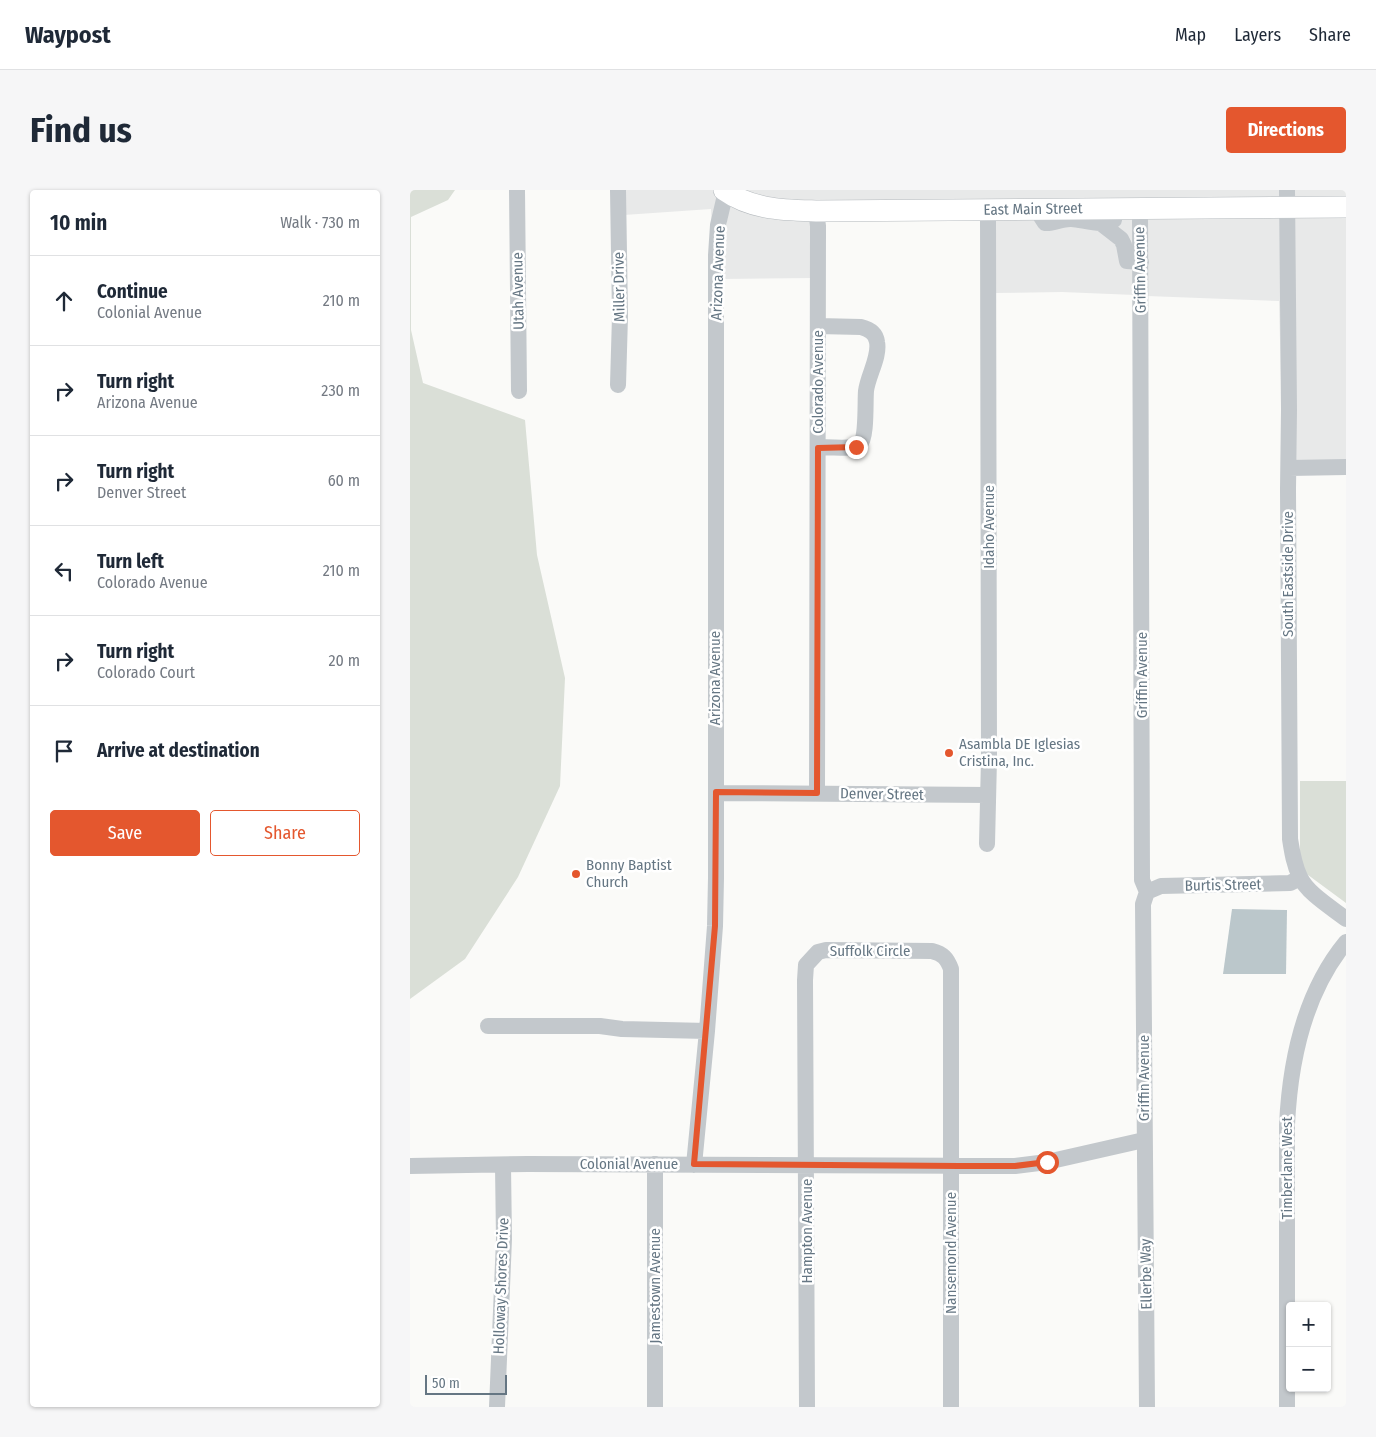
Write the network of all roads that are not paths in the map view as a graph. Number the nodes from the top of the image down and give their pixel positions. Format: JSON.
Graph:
{"nodes":[{"id":1,"x":517,"y":190,"type":"edge"},
{"id":2,"x":618,"y":190,"type":"edge"},
{"id":3,"x":725,"y":191,"type":"edge"},
{"id":4,"x":1286,"y":199,"type":"edge"},
{"id":5,"x":1346,"y":207,"type":"edge"},
{"id":6,"x":1140,"y":208,"type":"junction"},
{"id":7,"x":988,"y":209,"type":"junction"},
{"id":8,"x":816,"y":211,"type":"junction"},
{"id":9,"x":1109,"y":216,"type":"junction"},
{"id":10,"x":1140,"y":262,"type":"junction"},
{"id":11,"x":818,"y":326,"type":"junction"},
{"id":12,"x":618,"y":385,"type":"dead end"},
{"id":13,"x":519,"y":392,"type":"dead end"},
{"id":14,"x":818,"y":448,"type":"junction"},
{"id":15,"x":1346,"y":467,"type":"edge"},
{"id":16,"x":1289,"y":468,"type":"junction"},
{"id":17,"x":716,"y":792,"type":"junction"},
{"id":18,"x":817,"y":793,"type":"junction"},
{"id":19,"x":988,"y":794,"type":"junction"},
{"id":20,"x":987,"y":844,"type":"dead end"},
{"id":21,"x":1300,"y":878,"type":"junction"},
{"id":22,"x":1147,"y":892,"type":"junction"},
{"id":23,"x":1346,"y":919,"type":"edge"},
{"id":24,"x":1346,"y":942,"type":"edge"},
{"id":25,"x":951,"y":979,"type":"joint"},
{"id":26,"x":805,"y":1025,"type":"joint"},
{"id":27,"x":488,"y":1026,"type":"dead end"},
{"id":28,"x":707,"y":1031,"type":"junction"},
{"id":29,"x":1144,"y":1140,"type":"junction"},
{"id":30,"x":655,"y":1164,"type":"junction"},
{"id":31,"x":694,"y":1164,"type":"junction"},
{"id":32,"x":952,"y":1165,"type":"junction"},
{"id":33,"x":410,"y":1166,"type":"edge"},
{"id":34,"x":503,"y":1166,"type":"junction"},
{"id":35,"x":806,"y":1166,"type":"junction"},
{"id":36,"x":498,"y":1407,"type":"edge"},
{"id":37,"x":656,"y":1407,"type":"edge"},
{"id":38,"x":807,"y":1407,"type":"edge"},
{"id":39,"x":951,"y":1407,"type":"edge"},
{"id":40,"x":1147,"y":1407,"type":"edge"},
{"id":41,"x":1287,"y":1407,"type":"edge"}],
"edges":[{"from":1,"to":13,"type":"street","name":"Utah Avenue"},
{"from":2,"to":12,"type":"street","name":"Miller Drive"},
{"from":3,"to":8,"type":"main road","name":"East Main Street"},
{"from":3,"to":17,"type":"street","name":"Arizona Avenue"},
{"from":4,"to":5,"type":"main road","name":"East Main Street"},
{"from":4,"to":6,"type":"main road","name":"East Main Street"},
{"from":4,"to":16,"type":"street","name":"South Eastside Drive"},
{"from":6,"to":9,"type":"main road","name":"East Main Street"},
{"from":6,"to":10,"type":"street","name":"Griffin Avenue"},
{"from":7,"to":8,"type":"main road","name":"East Main Street"},
{"from":7,"to":9,"type":"main road","name":"East Main Street"},
{"from":7,"to":19,"type":"street","name":"Idaho Avenue"},
{"from":8,"to":11,"type":"street","name":"Colorado Avenue"},
{"from":9,"to":10,"type":"street"},
{"from":10,"to":22,"type":"street","name":"Griffin Avenue"},
{"from":11,"to":14,"type":"street","name":"Colorado Avenue"},
{"from":11,"to":14,"type":"street"},
{"from":14,"to":18,"type":"street","name":"Colorado Avenue"},
{"from":15,"to":16,"type":"street"},
{"from":16,"to":21,"type":"street","name":"South Eastside Drive"},
{"from":17,"to":18,"type":"street","name":"Denver Street"},
{"from":17,"to":28,"type":"street","name":"Arizona Avenue"},
{"from":18,"to":19,"type":"street","name":"Denver Street"},
{"from":19,"to":20,"type":"street","name":"Idaho Avenue"},
{"from":21,"to":22,"type":"street","name":"Burtis Street"},
{"from":21,"to":23,"type":"street","name":"South Eastside Drive"},
{"from":22,"to":29,"type":"street","name":"Griffin Avenue"},
{"from":24,"to":41,"type":"street","name":"Timberlane West"},
{"from":25,"to":26,"type":"street","name":"Suffolk Circle"},
{"from":25,"to":32,"type":"street","name":"Nansemond Avenue"},
{"from":26,"to":35,"type":"street","name":"Hampton Avenue"},
{"from":27,"to":28,"type":"street"},
{"from":28,"to":31,"type":"street","name":"Arizona Avenue"},
{"from":29,"to":32,"type":"street","name":"Colonial Avenue"},
{"from":29,"to":40,"type":"street","name":"Ellerbe Way"},
{"from":30,"to":31,"type":"street","name":"Colonial Avenue"},
{"from":30,"to":34,"type":"street","name":"Colonial Avenue"},
{"from":30,"to":37,"type":"street","name":"Jamestown Avenue"},
{"from":31,"to":35,"type":"street","name":"Colonial Avenue"},
{"from":32,"to":35,"type":"street","name":"Colonial Avenue"},
{"from":32,"to":39,"type":"street","name":"Nansemond Avenue"},
{"from":33,"to":34,"type":"street","name":"Colonial Avenue"},
{"from":34,"to":36,"type":"street","name":"Holloway Shores Drive"},
{"from":35,"to":38,"type":"street","name":"Hampton Avenue"}]}
